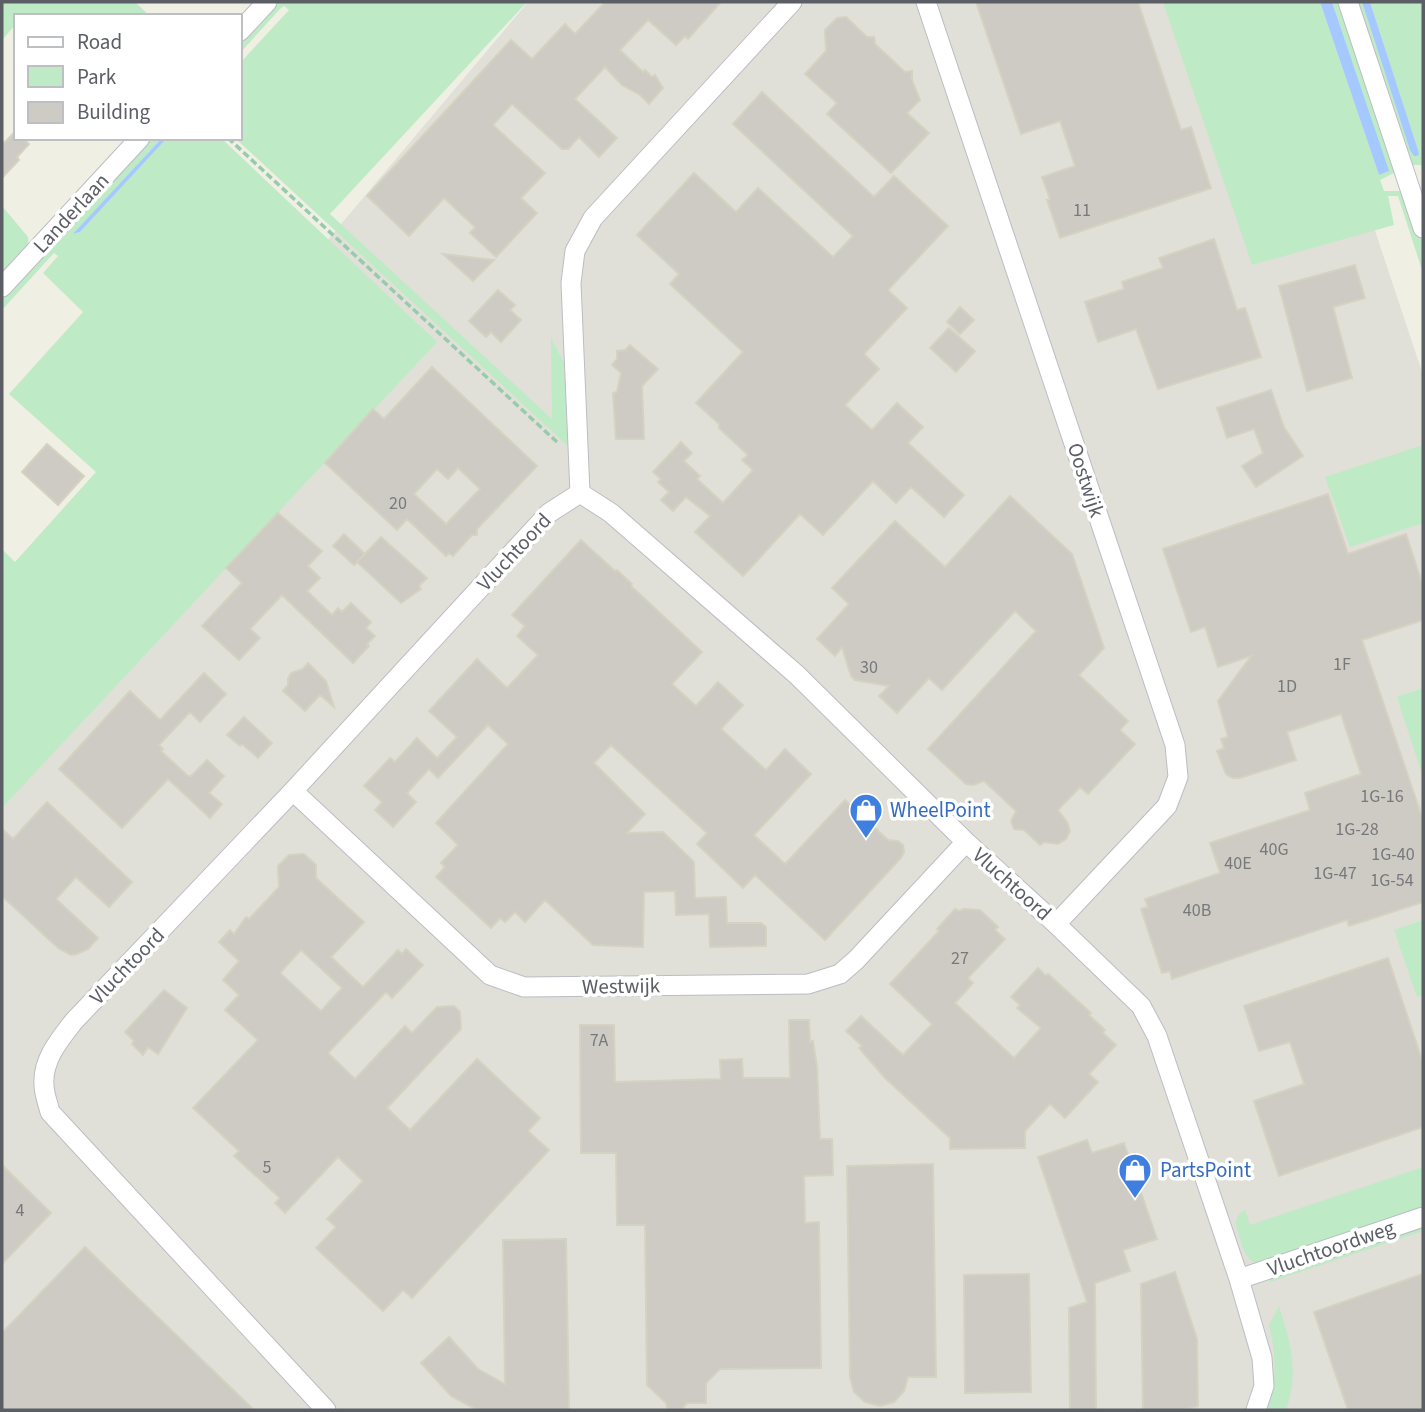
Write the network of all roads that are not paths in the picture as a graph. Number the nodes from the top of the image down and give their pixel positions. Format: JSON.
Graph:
{"nodes":[{"id":1,"x":267,"y":2,"type":"edge"},
{"id":2,"x":792,"y":2,"type":"edge"},
{"id":3,"x":926,"y":2,"type":"edge"},
{"id":4,"x":1348,"y":2,"type":"edge"},
{"id":5,"x":242,"y":29,"type":"edge"},
{"id":6,"x":138,"y":140,"type":"edge"},
{"id":7,"x":1423,"y":228,"type":"edge"},
{"id":8,"x":2,"y":287,"type":"edge"},
{"id":9,"x":580,"y":494,"type":"junction"},
{"id":10,"x":293,"y":791,"type":"junction"},
{"id":11,"x":966,"y":842,"type":"junction"},
{"id":12,"x":1056,"y":924,"type":"junction"},
{"id":13,"x":1423,"y":1217,"type":"edge"},
{"id":14,"x":1239,"y":1279,"type":"junction"},
{"id":15,"x":326,"y":1410,"type":"edge"},
{"id":16,"x":1256,"y":1410,"type":"edge"}],
"edges":[{"from":1,"to":5,"type":"street"},
{"from":2,"to":9,"type":"street"},
{"from":3,"to":12,"type":"street","name":"Oostwijk"},
{"from":4,"to":7,"type":"street"},
{"from":6,"to":8,"type":"street","name":"Landerlaan"},
{"from":9,"to":10,"type":"street","name":"Vluchtoord"},
{"from":9,"to":11,"type":"street","name":"Vluchtoord"},
{"from":10,"to":11,"type":"street","name":"Westwijk"},
{"from":10,"to":15,"type":"street","name":"Vluchtoord"},
{"from":11,"to":12,"type":"street","name":"Vluchtoord"},
{"from":12,"to":14,"type":"street","name":"Vluchtoord"},
{"from":13,"to":14,"type":"street","name":"Vluchtoordweg"},
{"from":14,"to":16,"type":"street","name":"Vluchtoord"}]}
